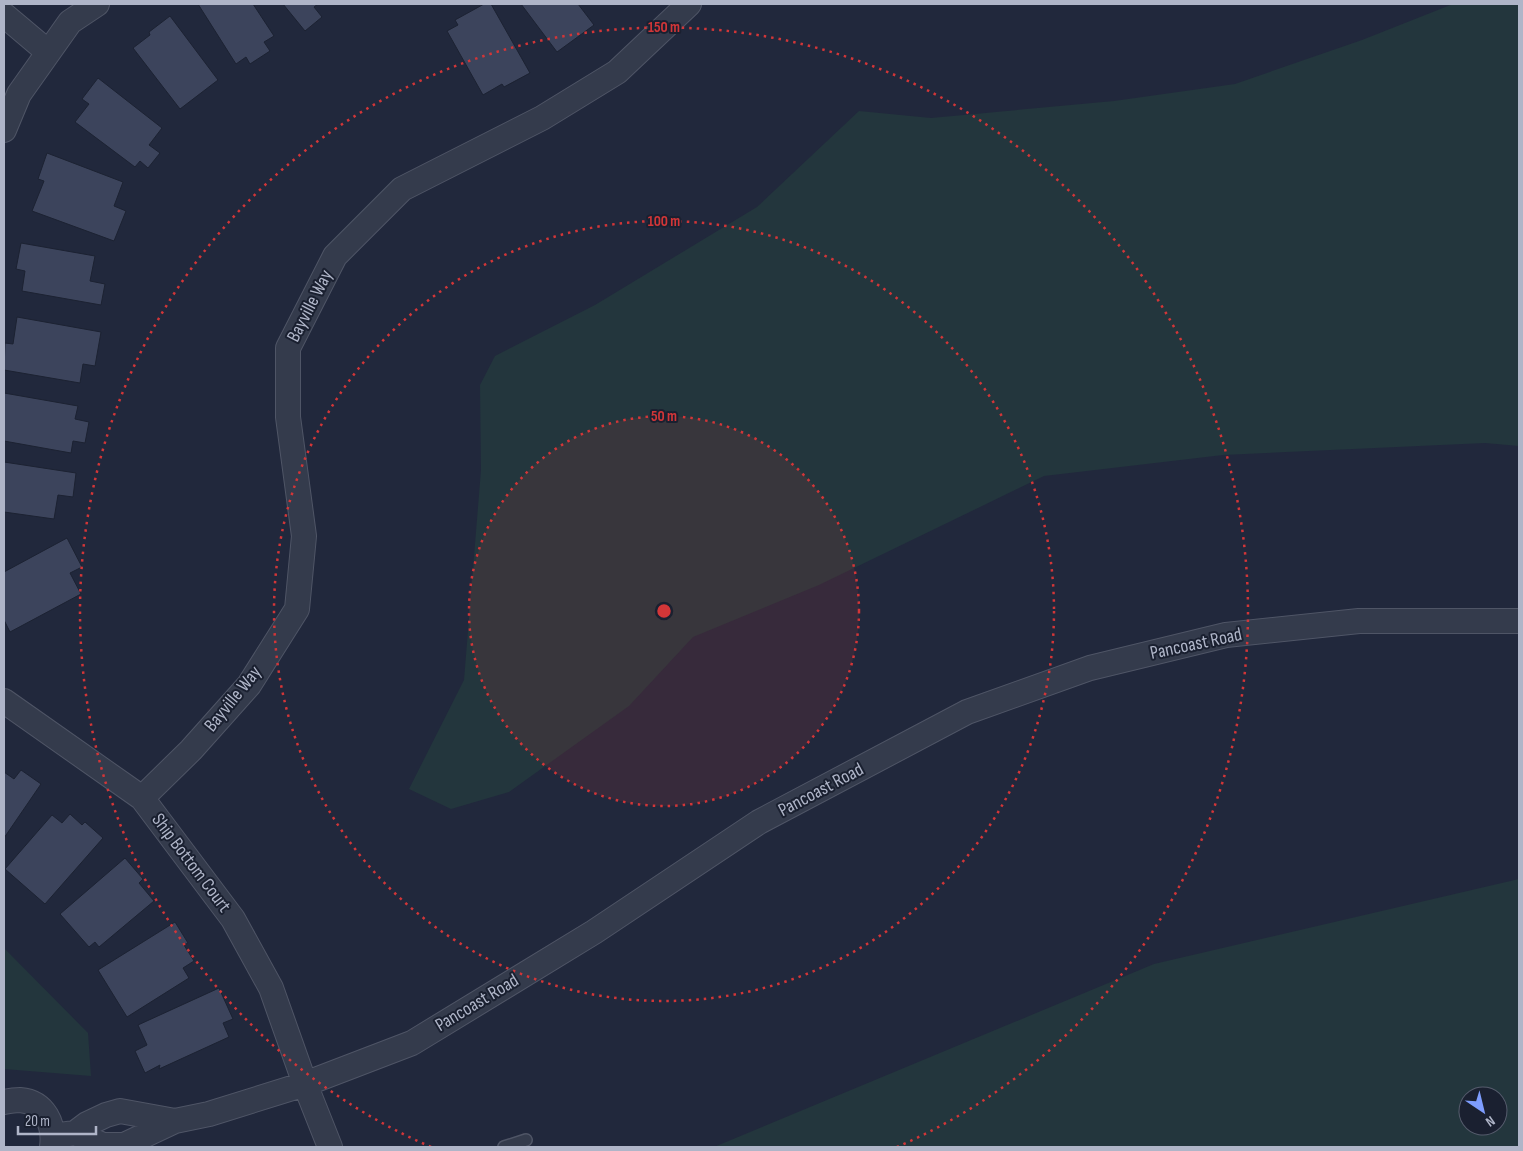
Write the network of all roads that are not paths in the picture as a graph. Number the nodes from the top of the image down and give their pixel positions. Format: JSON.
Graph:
{"nodes":[{"id":1,"x":97,"y":4,"type":"edge"},
{"id":2,"x":689,"y":4,"type":"edge"},
{"id":3,"x":4,"y":15,"type":"edge"},
{"id":4,"x":48,"y":52,"type":"junction"},
{"id":5,"x":4,"y":130,"type":"edge"},
{"id":6,"x":1519,"y":621,"type":"edge"},
{"id":7,"x":4,"y":701,"type":"edge"},
{"id":8,"x":142,"y":798,"type":"junction"},
{"id":9,"x":305,"y":1084,"type":"junction"},
{"id":10,"x":4,"y":1102,"type":"edge"},
{"id":11,"x":176,"y":1121,"type":"junction"},
{"id":12,"x":60,"y":1139,"type":"edge"},
{"id":13,"x":526,"y":1140,"type":"dead end"},
{"id":14,"x":330,"y":1147,"type":"edge"},
{"id":15,"x":504,"y":1147,"type":"edge"}],
"edges":[{"from":1,"to":4,"type":"street"},
{"from":2,"to":8,"type":"street","name":"Bayville Way"},
{"from":3,"to":4,"type":"street"},
{"from":4,"to":5,"type":"street"},
{"from":6,"to":9,"type":"street","name":"Pancoast Road"},
{"from":7,"to":8,"type":"street","name":"Ship Bottom Court"},
{"from":8,"to":9,"type":"street","name":"Ship Bottom Court"},
{"from":9,"to":11,"type":"street","name":"Pancoast Road"},
{"from":9,"to":14,"type":"street","name":"Ship Bottom Court"},
{"from":10,"to":12,"type":"street"},
{"from":11,"to":12,"type":"street","name":"Pancoast Road"},
{"from":11,"to":12,"type":"street","name":"Pancoast Road"},
{"from":13,"to":15,"type":"lane"}]}
